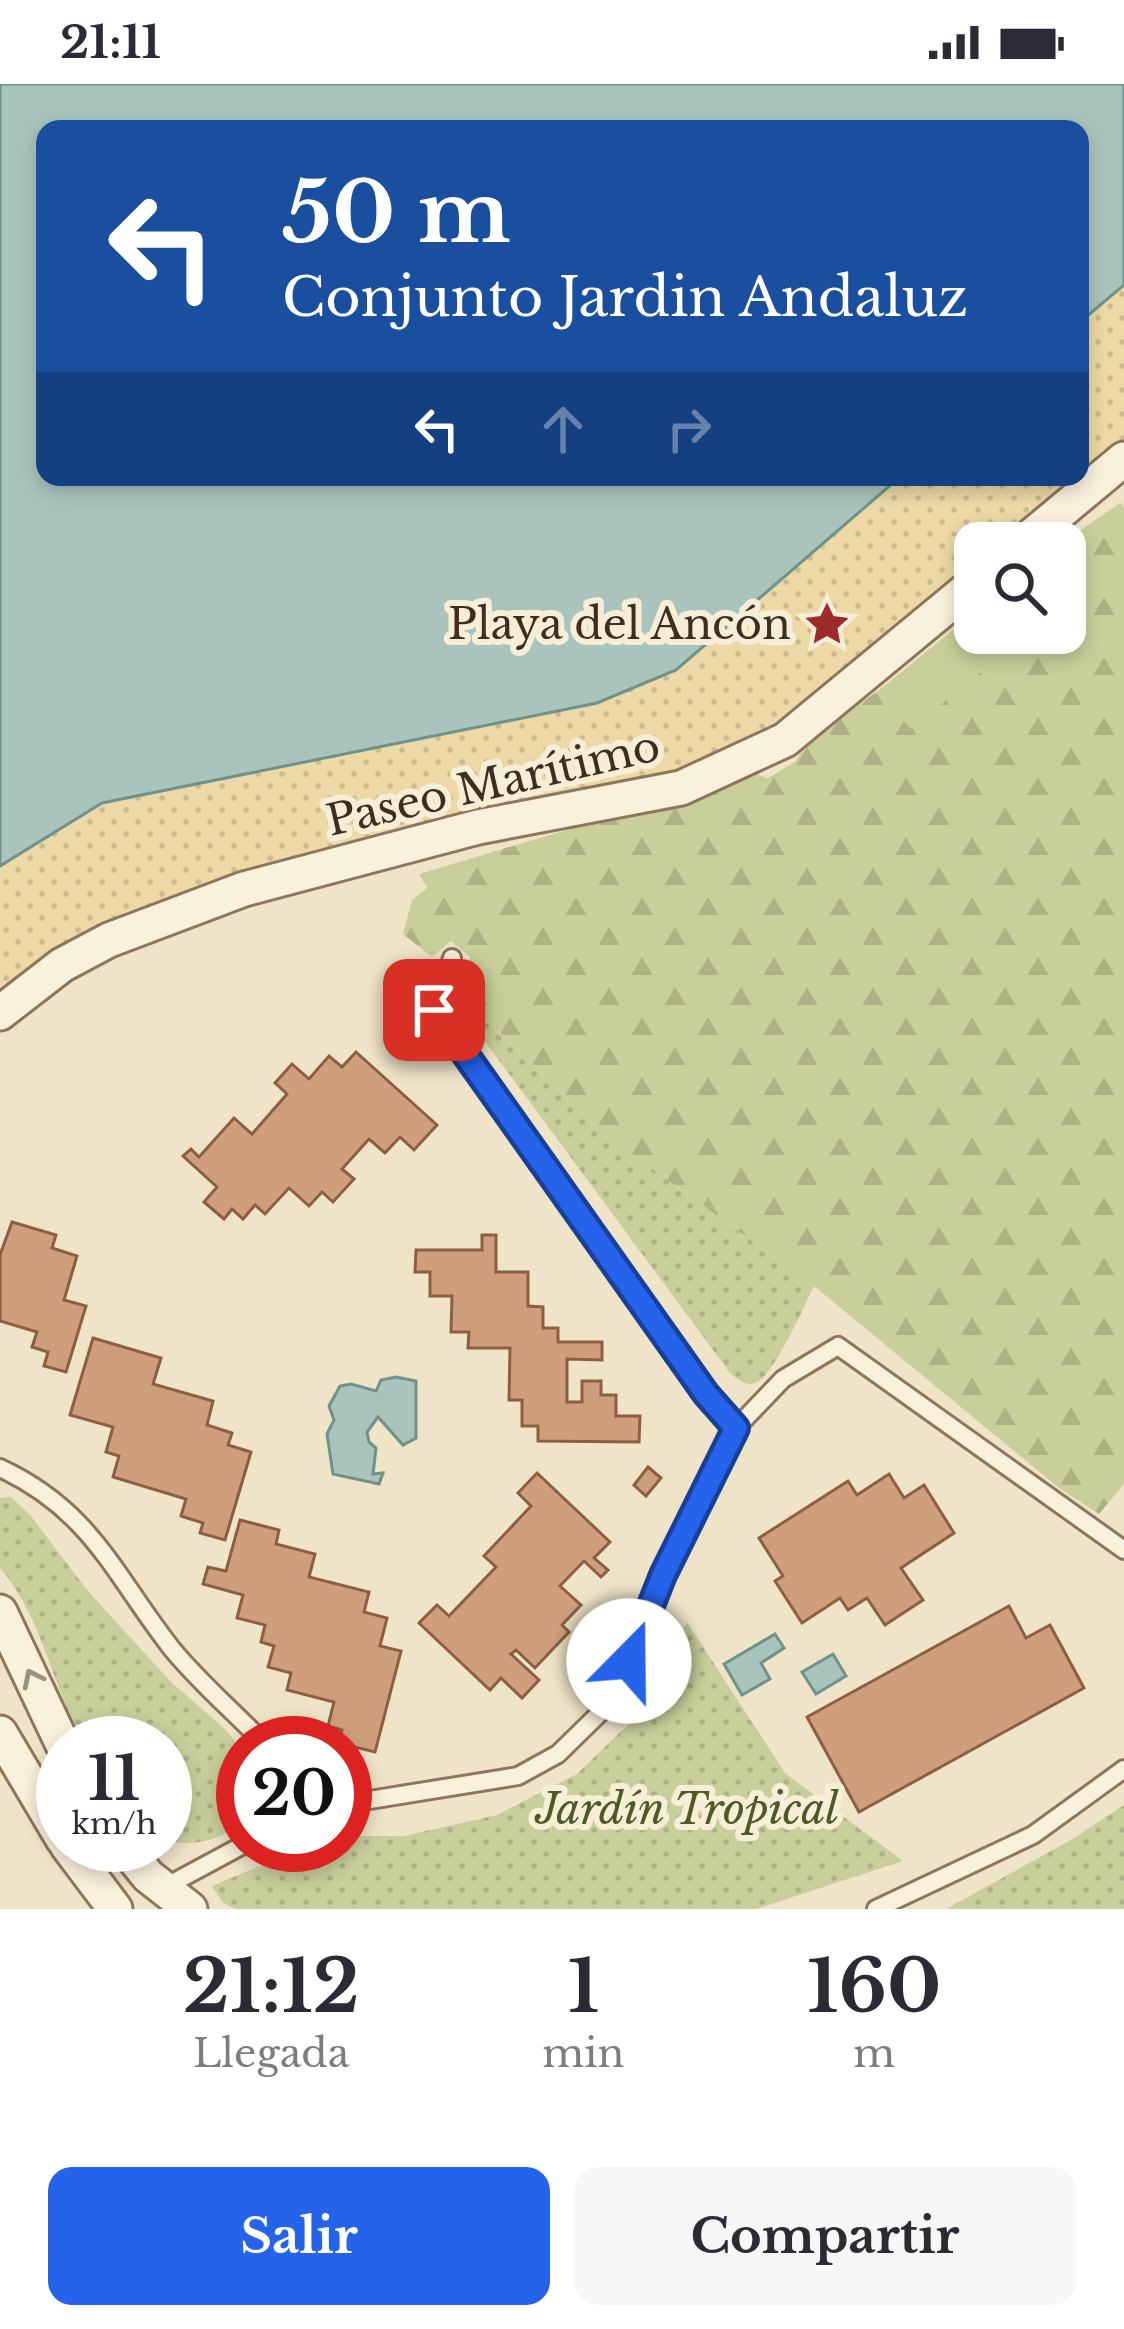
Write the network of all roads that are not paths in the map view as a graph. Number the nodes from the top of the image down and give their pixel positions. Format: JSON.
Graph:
{"nodes":[{"id":1,"x":1124,"y":459,"type":"edge"},
{"id":2,"x":1048,"y":522,"type":"edge"},
{"id":3,"x":954,"y":600,"type":"edge"},
{"id":4,"x":452,"y":958,"type":"dead end"},
{"id":5,"x":0,"y":1013,"type":"edge"},
{"id":6,"x":736,"y":1428,"type":"junction"},
{"id":7,"x":0,"y":1468,"type":"edge"},
{"id":8,"x":1124,"y":1550,"type":"edge"},
{"id":9,"x":0,"y":1612,"type":"edge"},
{"id":10,"x":50,"y":1716,"type":"edge"},
{"id":11,"x":238,"y":1716,"type":"edge"},
{"id":12,"x":0,"y":1733,"type":"edge"},
{"id":13,"x":1124,"y":1768,"type":"edge"},
{"id":14,"x":36,"y":1793,"type":"edge"},
{"id":15,"x":372,"y":1799,"type":"edge"},
{"id":16,"x":216,"y":1858,"type":"edge"},
{"id":17,"x":103,"y":1872,"type":"edge"},
{"id":18,"x":134,"y":1896,"type":"edge"},
{"id":19,"x":876,"y":1909,"type":"edge"}],
"edges":[{"from":1,"to":2,"type":"street"},
{"from":3,"to":5,"type":"street","name":"Paseo Marítimo"},
{"from":4,"to":6,"type":"lane"},
{"from":6,"to":8,"type":"lane"},
{"from":6,"to":15,"type":"lane"},
{"from":7,"to":11,"type":"lane"},
{"from":10,"to":9,"type":"street","one_way":true},
{"from":12,"to":14,"type":"street"},
{"from":13,"to":19,"type":"lane"},
{"from":16,"to":18,"type":"lane"},
{"from":17,"to":18,"type":"street"}]}
